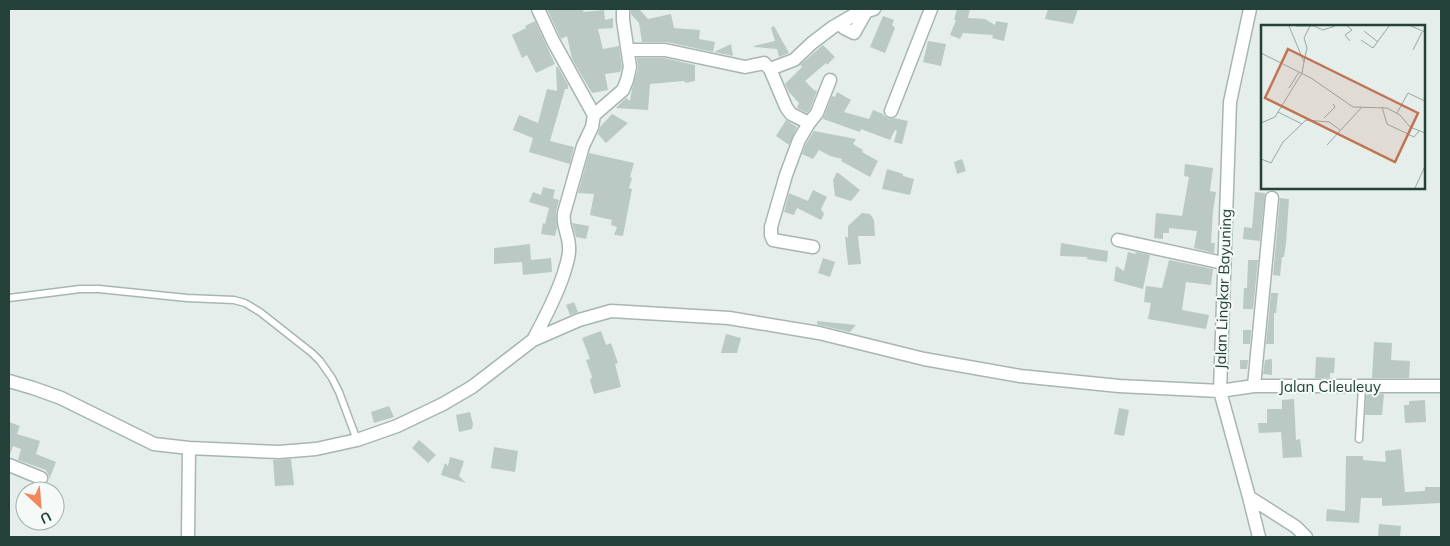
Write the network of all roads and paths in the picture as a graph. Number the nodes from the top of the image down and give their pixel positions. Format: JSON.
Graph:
{"nodes":[{"id":1,"x":538,"y":9,"type":"edge"},
{"id":2,"x":624,"y":9,"type":"edge"},
{"id":3,"x":931,"y":9,"type":"edge"},
{"id":4,"x":1250,"y":9,"type":"edge"},
{"id":5,"x":870,"y":10,"type":"edge"},
{"id":6,"x":844,"y":28,"type":"dead end"},
{"id":7,"x":628,"y":50,"type":"junction"},
{"id":8,"x":770,"y":69,"type":"junction"},
{"id":9,"x":830,"y":80,"type":"dead end"},
{"id":10,"x":891,"y":111,"type":"dead end"},
{"id":11,"x":594,"y":115,"type":"junction"},
{"id":12,"x":809,"y":123,"type":"junction"},
{"id":13,"x":1272,"y":198,"type":"dead end"},
{"id":14,"x":1118,"y":240,"type":"dead end"},
{"id":15,"x":813,"y":247,"type":"dead end"},
{"id":16,"x":1223,"y":263,"type":"junction"},
{"id":17,"x":9,"y":298,"type":"edge"},
{"id":18,"x":533,"y":340,"type":"junction"},
{"id":19,"x":9,"y":381,"type":"edge"},
{"id":20,"x":1254,"y":386,"type":"junction"},
{"id":21,"x":1362,"y":386,"type":"junction"},
{"id":22,"x":1441,"y":386,"type":"edge"},
{"id":23,"x":1220,"y":390,"type":"junction"},
{"id":24,"x":1358,"y":439,"type":"dead end"},
{"id":25,"x":357,"y":440,"type":"junction"},
{"id":26,"x":189,"y":448,"type":"junction"},
{"id":27,"x":9,"y":466,"type":"edge"},
{"id":28,"x":41,"y":478,"type":"dead end"},
{"id":29,"x":1249,"y":497,"type":"junction"},
{"id":30,"x":188,"y":537,"type":"edge"},
{"id":31,"x":1259,"y":537,"type":"edge"},
{"id":32,"x":1306,"y":537,"type":"edge"}],
"edges":[{"from":1,"to":11,"type":"street"},
{"from":2,"to":7,"type":"street"},
{"from":3,"to":10,"type":"street"},
{"from":4,"to":16,"type":"street","name":"Jalan Lingkar Bayuning"},
{"from":5,"to":6,"type":"street"},
{"from":5,"to":8,"type":"street"},
{"from":7,"to":8,"type":"street"},
{"from":7,"to":11,"type":"street"},
{"from":8,"to":12,"type":"street"},
{"from":9,"to":12,"type":"street"},
{"from":11,"to":18,"type":"street"},
{"from":12,"to":15,"type":"street"},
{"from":13,"to":20,"type":"street"},
{"from":14,"to":16,"type":"street"},
{"from":16,"to":23,"type":"street","name":"Jalan Lingkar Bayuning"},
{"from":17,"to":25,"type":"lane"},
{"from":18,"to":23,"type":"street","name":"Jalan Cileuleuy"},
{"from":18,"to":25,"type":"street"},
{"from":19,"to":26,"type":"street"},
{"from":20,"to":21,"type":"street","name":"Jalan Cileuleuy"},
{"from":20,"to":23,"type":"street","name":"Jalan Cileuleuy"},
{"from":21,"to":22,"type":"street","name":"Jalan Cileuleuy"},
{"from":21,"to":24,"type":"lane"},
{"from":23,"to":29,"type":"street","name":"Jalan Lingkar Bayuning"},
{"from":25,"to":26,"type":"street"},
{"from":26,"to":30,"type":"street"},
{"from":27,"to":28,"type":"street"},
{"from":29,"to":31,"type":"street","name":"Jalan Lingkar Bayuning"},
{"from":29,"to":32,"type":"street"}]}
